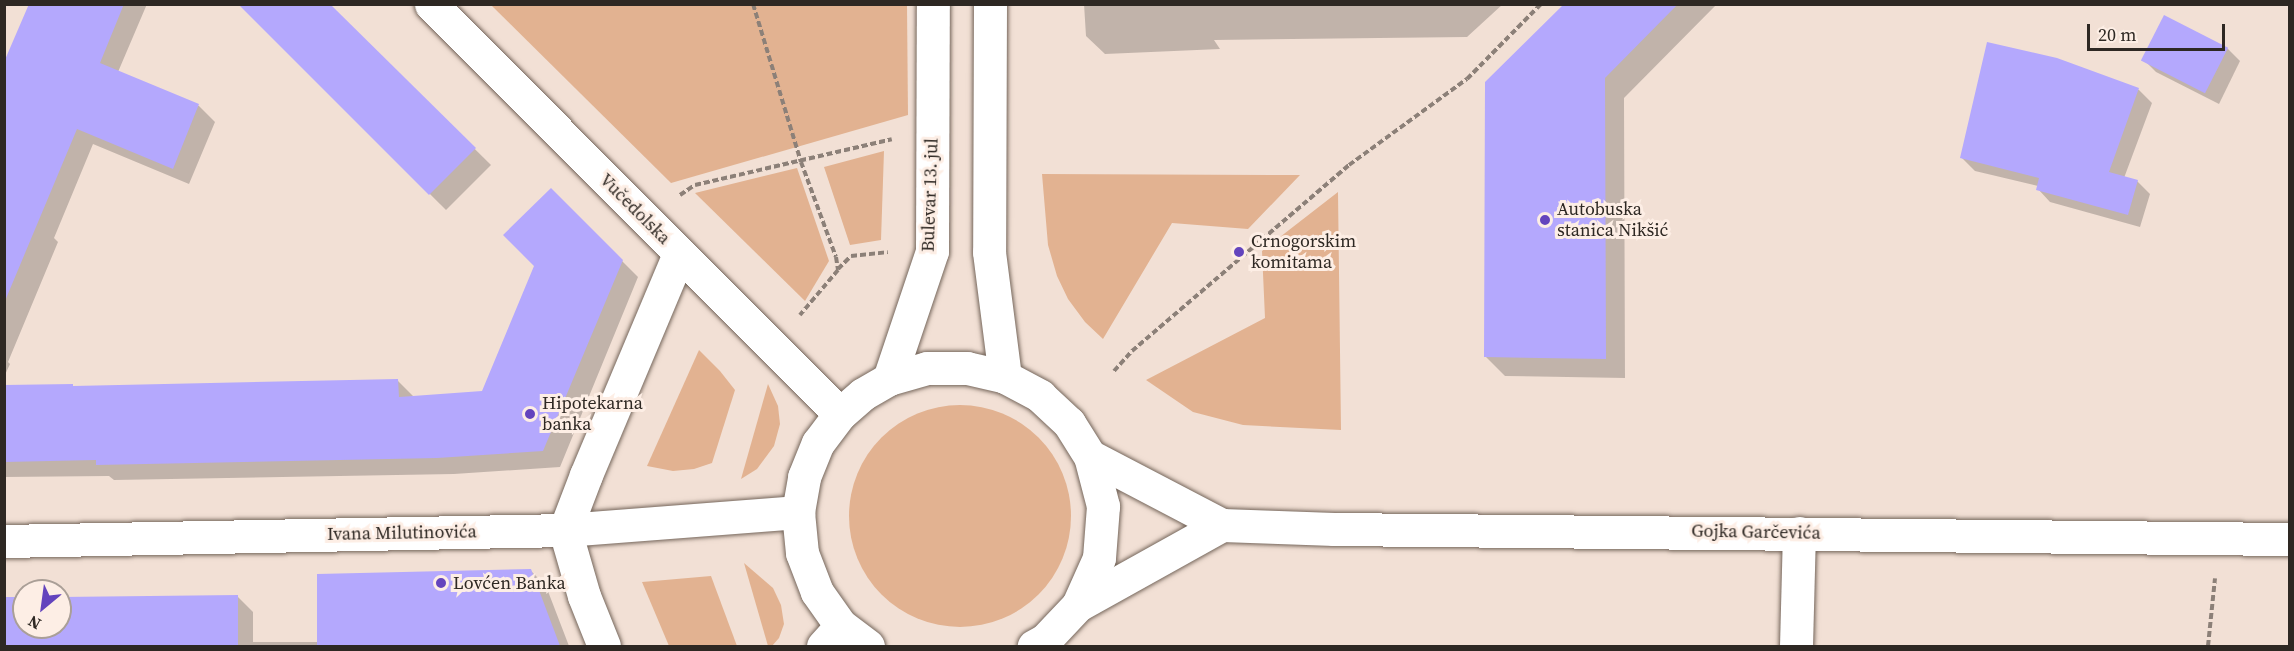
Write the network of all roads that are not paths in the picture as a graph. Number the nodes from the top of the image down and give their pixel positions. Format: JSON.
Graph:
{"nodes":[{"id":1,"x":431,"y":4,"type":"edge"},
{"id":2,"x":933,"y":4,"type":"edge"},
{"id":3,"x":990,"y":4,"type":"edge"},
{"id":4,"x":679,"y":254,"type":"junction"},
{"id":5,"x":1005,"y":377,"type":"junction"},
{"id":6,"x":889,"y":379,"type":"junction"},
{"id":7,"x":840,"y":414,"type":"junction"},
{"id":8,"x":1090,"y":456,"type":"junction"},
{"id":9,"x":798,"y":512,"type":"junction"},
{"id":10,"x":1222,"y":525,"type":"junction"},
{"id":11,"x":565,"y":530,"type":"junction"},
{"id":12,"x":1799,"y":533,"type":"junction"},
{"id":13,"x":2289,"y":539,"type":"edge"},
{"id":14,"x":4,"y":541,"type":"edge"},
{"id":15,"x":1078,"y":605,"type":"junction"},
{"id":16,"x":832,"y":636,"type":"edge"},
{"id":17,"x":604,"y":646,"type":"edge"},
{"id":18,"x":868,"y":646,"type":"edge"},
{"id":19,"x":1034,"y":646,"type":"edge"},
{"id":20,"x":1796,"y":646,"type":"edge"}],
"edges":[{"from":1,"to":4,"type":"street","name":"Vučedolska"},
{"from":2,"to":6,"type":"street","name":"Bulevar 13. jul"},
{"from":3,"to":5,"type":"street"},
{"from":4,"to":7,"type":"street","name":"Vučedolska"},
{"from":4,"to":11,"type":"street"},
{"from":5,"to":6,"type":"street"},
{"from":5,"to":8,"type":"street"},
{"from":6,"to":7,"type":"street"},
{"from":7,"to":9,"type":"street"},
{"from":8,"to":10,"type":"street"},
{"from":8,"to":15,"type":"street"},
{"from":9,"to":11,"type":"street","name":"Ivana Milutinovića"},
{"from":9,"to":16,"type":"street"},
{"from":10,"to":12,"type":"street","name":"Gojka Garčevića"},
{"from":10,"to":15,"type":"street"},
{"from":11,"to":14,"type":"street","name":"Ivana Milutinovića"},
{"from":11,"to":17,"type":"street"},
{"from":12,"to":13,"type":"street","name":"Gojka Garčevića"},
{"from":12,"to":20,"type":"street"},
{"from":15,"to":19,"type":"street"},
{"from":16,"to":18,"type":"street"}]}
